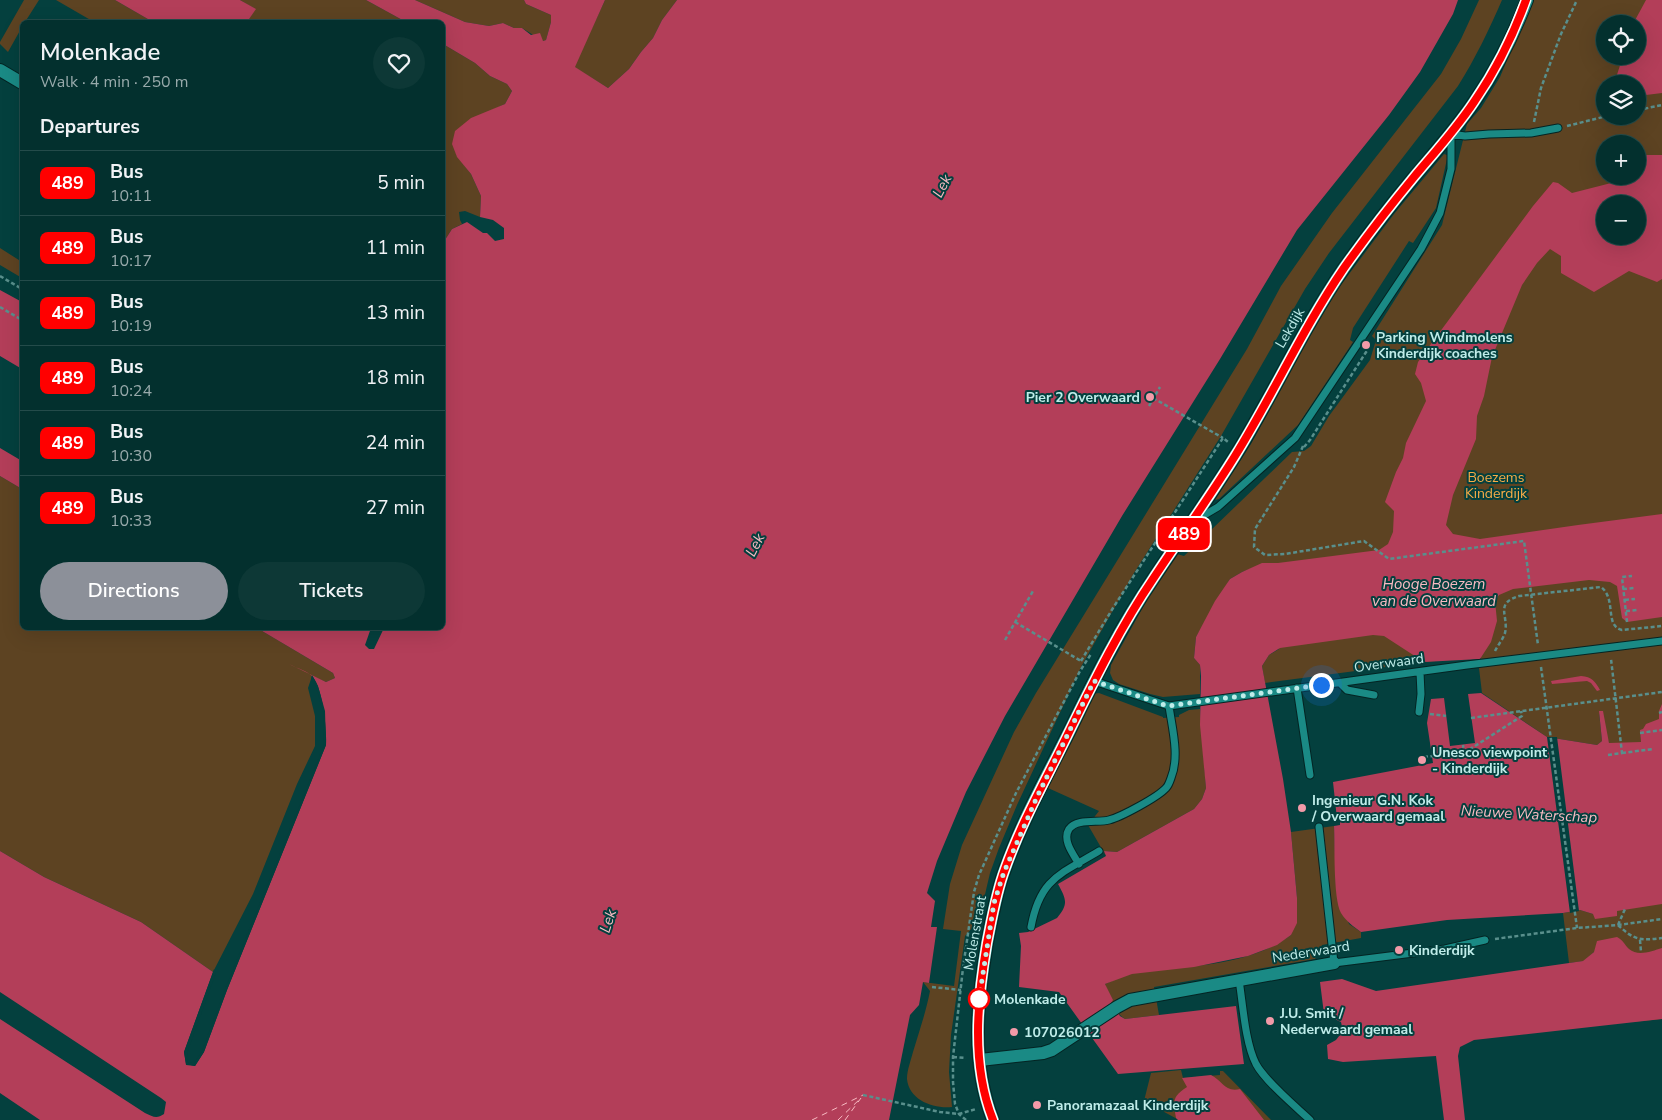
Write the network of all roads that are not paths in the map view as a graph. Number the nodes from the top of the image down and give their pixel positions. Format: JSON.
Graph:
{"nodes":[{"id":1,"x":1526,"y":0,"type":"edge"},
{"id":2,"x":0,"y":70,"type":"edge"},
{"id":3,"x":20,"y":82,"type":"edge"},
{"id":4,"x":1558,"y":128,"type":"road end"},
{"id":5,"x":1451,"y":134,"type":"junction"},
{"id":6,"x":1192,"y":523,"type":"junction"},
{"id":7,"x":1662,"y":641,"type":"edge"},
{"id":8,"x":1423,"y":672,"type":"junction"},
{"id":9,"x":1094,"y":681,"type":"junction"},
{"id":10,"x":1340,"y":682,"type":"junction"},
{"id":11,"x":1298,"y":688,"type":"junction"},
{"id":12,"x":1374,"y":695,"type":"dead end"},
{"id":13,"x":1168,"y":706,"type":"junction"},
{"id":14,"x":1423,"y":712,"type":"road end"},
{"id":15,"x":1310,"y":774,"type":"dead end"},
{"id":16,"x":1319,"y":827,"type":"dead end"},
{"id":17,"x":1099,"y":851,"type":"dead end"},
{"id":18,"x":1079,"y":864,"type":"junction"},
{"id":19,"x":1031,"y":926,"type":"dead end"},
{"id":20,"x":1485,"y":940,"type":"road end"},
{"id":21,"x":1334,"y":963,"type":"junction"},
{"id":22,"x":1239,"y":980,"type":"junction"},
{"id":23,"x":980,"y":1060,"type":"junction"},
{"id":24,"x":993,"y":1120,"type":"edge"},
{"id":25,"x":1310,"y":1120,"type":"edge"}],
"edges":[{"from":1,"to":5,"type":"street","name":"Lekdijk"},
{"from":2,"to":3,"type":"street"},
{"from":4,"to":5,"type":"lane"},
{"from":5,"to":6,"type":"street","name":"Lekdijk"},
{"from":5,"to":6,"type":"lane"},
{"from":6,"to":9,"type":"street","name":"Lekdijk"},
{"from":7,"to":8,"type":"lane","name":"Overwaard"},
{"from":8,"to":10,"type":"lane","name":"Overwaard"},
{"from":8,"to":14,"type":"lane"},
{"from":9,"to":13,"type":"lane","name":"Overwaard"},
{"from":9,"to":23,"type":"street","name":"Molenstraat"},
{"from":10,"to":11,"type":"lane","name":"Overwaard"},
{"from":10,"to":12,"type":"lane"},
{"from":11,"to":13,"type":"lane","name":"Overwaard"},
{"from":11,"to":15,"type":"lane"},
{"from":13,"to":18,"type":"lane"},
{"from":16,"to":21,"type":"lane"},
{"from":17,"to":18,"type":"lane"},
{"from":18,"to":19,"type":"lane"},
{"from":20,"to":21,"type":"lane","name":"Nederwaard"},
{"from":21,"to":22,"type":"street","name":"Nederwaard"},
{"from":22,"to":23,"type":"street","name":"Nederwaard"},
{"from":22,"to":25,"type":"lane"},
{"from":23,"to":24,"type":"street","name":"Molenstraat"}]}
